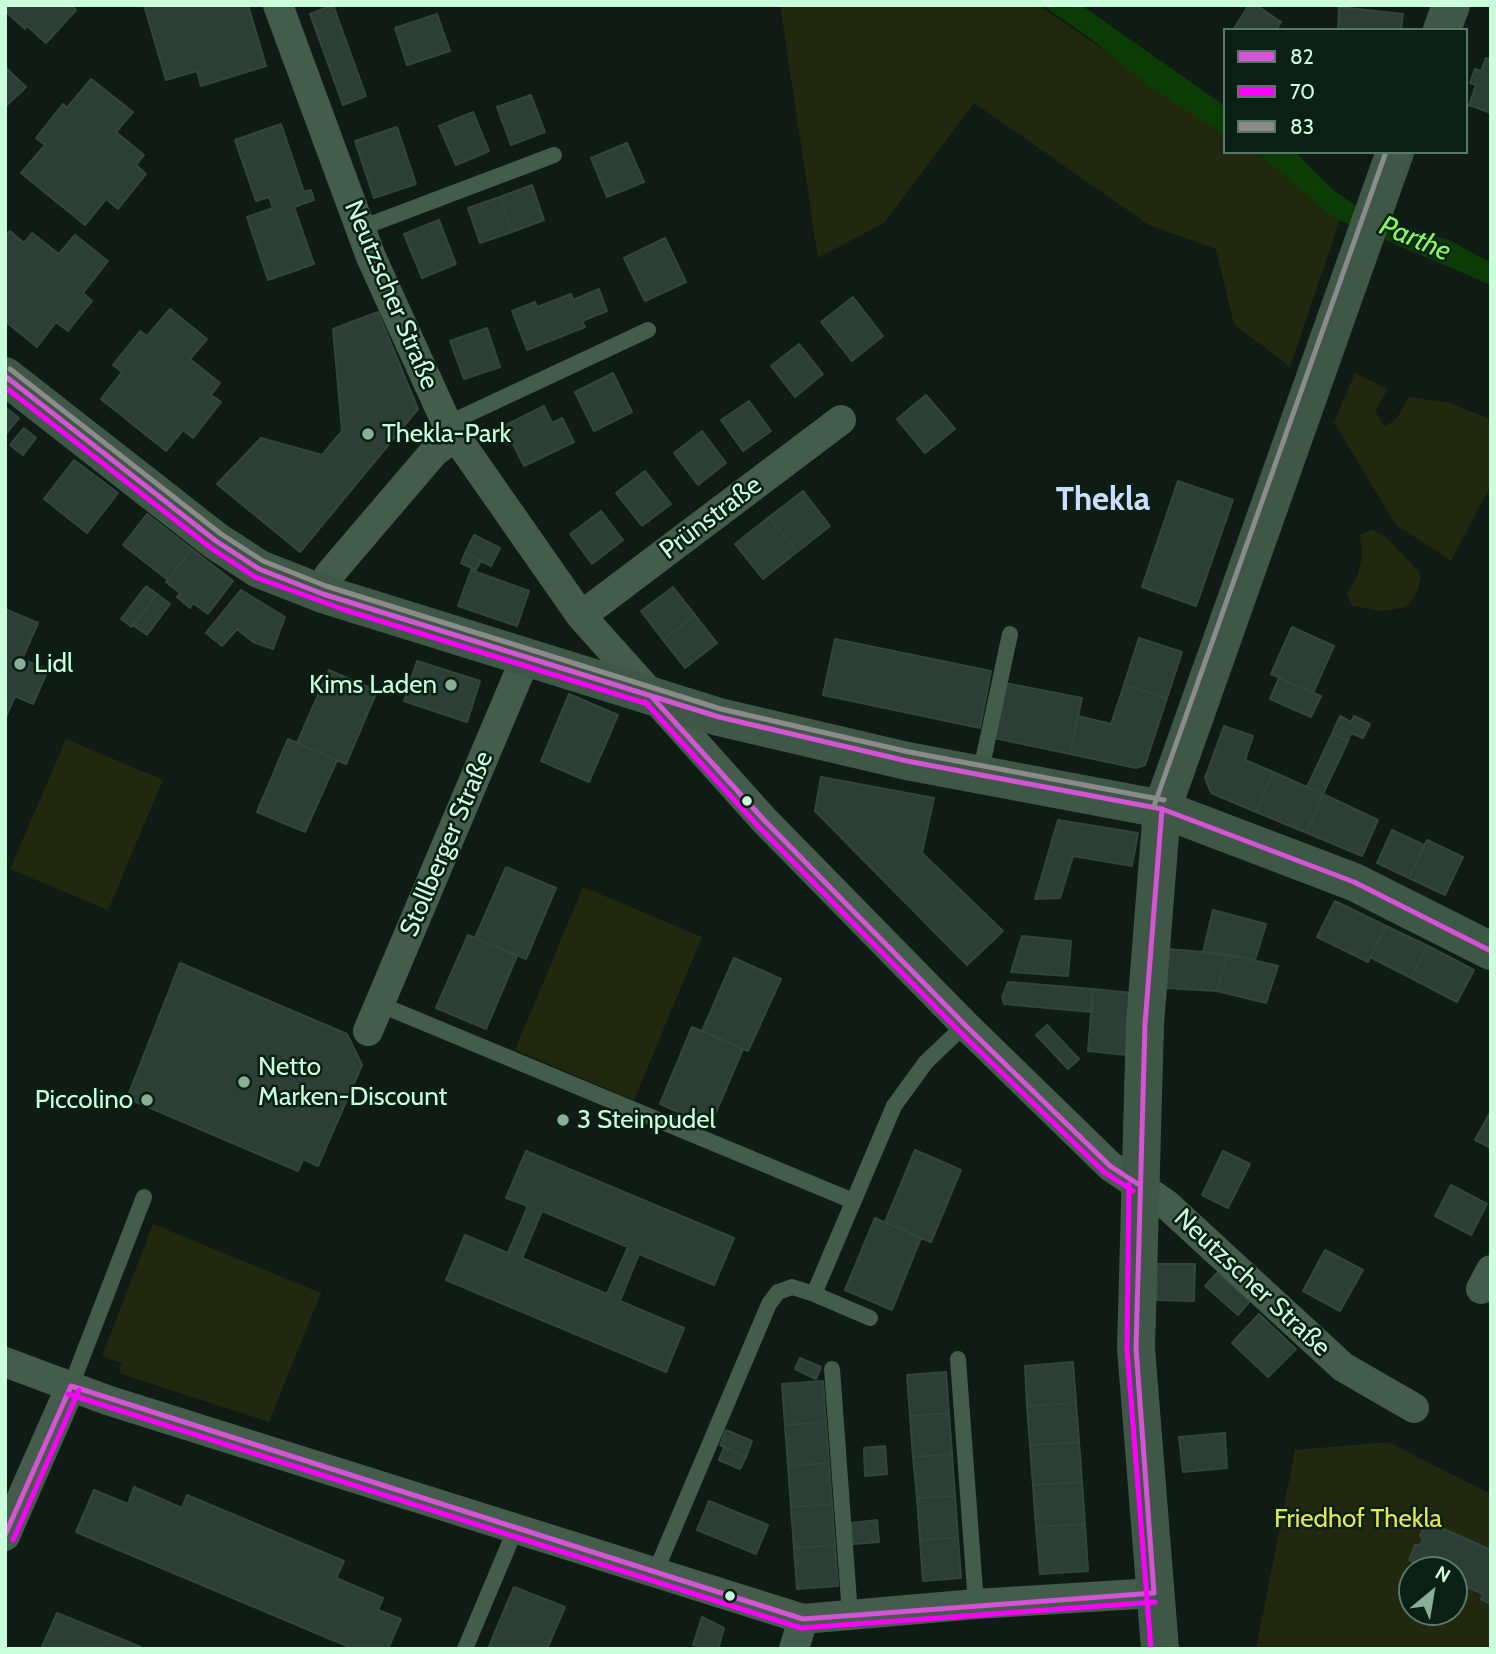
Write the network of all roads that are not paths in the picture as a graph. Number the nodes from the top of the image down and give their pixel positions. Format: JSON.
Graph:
{"nodes":[{"id":1,"x":278,"y":5,"type":"edge"},
{"id":2,"x":1451,"y":5,"type":"edge"},
{"id":3,"x":1443,"y":28,"type":"edge"},
{"id":4,"x":554,"y":155,"type":"dead end"},
{"id":5,"x":1391,"y":164,"type":"edge"},
{"id":6,"x":360,"y":228,"type":"junction"},
{"id":7,"x":648,"y":330,"type":"dead end"},
{"id":8,"x":5,"y":376,"type":"edge"},
{"id":9,"x":841,"y":420,"type":"dead end"},
{"id":10,"x":450,"y":430,"type":"junction"},
{"id":11,"x":323,"y":594,"type":"junction"},
{"id":12,"x":581,"y":616,"type":"junction"},
{"id":13,"x":1010,"y":635,"type":"dead end"},
{"id":14,"x":526,"y":657,"type":"junction"},
{"id":15,"x":651,"y":696,"type":"junction"},
{"id":16,"x":981,"y":775,"type":"junction"},
{"id":17,"x":1162,"y":809,"type":"junction"},
{"id":18,"x":1491,"y":951,"type":"edge"},
{"id":19,"x":374,"y":1017,"type":"joint"},
{"id":20,"x":964,"y":1025,"type":"junction"},
{"id":21,"x":1138,"y":1184,"type":"junction"},
{"id":22,"x":145,"y":1197,"type":"dead end"},
{"id":23,"x":853,"y":1201,"type":"junction"},
{"id":24,"x":814,"y":1294,"type":"junction"},
{"id":25,"x":870,"y":1318,"type":"dead end"},
{"id":26,"x":958,"y":1359,"type":"dead end"},
{"id":27,"x":5,"y":1362,"type":"edge"},
{"id":28,"x":832,"y":1369,"type":"dead end"},
{"id":29,"x":71,"y":1387,"type":"junction"},
{"id":30,"x":1414,"y":1408,"type":"dead end"},
{"id":31,"x":516,"y":1528,"type":"junction"},
{"id":32,"x":5,"y":1536,"type":"edge"},
{"id":33,"x":655,"y":1573,"type":"junction"},
{"id":34,"x":1154,"y":1592,"type":"junction"},
{"id":35,"x":976,"y":1604,"type":"junction"},
{"id":36,"x":850,"y":1615,"type":"junction"},
{"id":37,"x":803,"y":1619,"type":"junction"},
{"id":38,"x":465,"y":1649,"type":"edge"},
{"id":39,"x":794,"y":1649,"type":"edge"},
{"id":40,"x":1160,"y":1649,"type":"edge"}],
"edges":[{"from":1,"to":6,"type":"street","name":"Neutzscher Straße"},
{"from":2,"to":3,"type":"main road"},
{"from":4,"to":6,"type":"lane"},
{"from":5,"to":17,"type":"main road"},
{"from":6,"to":10,"type":"street","name":"Neutzscher Straße"},
{"from":7,"to":10,"type":"lane"},
{"from":8,"to":11,"type":"main road"},
{"from":9,"to":12,"type":"street","name":"Prünstraße"},
{"from":10,"to":11,"type":"street"},
{"from":10,"to":12,"type":"street","name":"Neutzscher Straße"},
{"from":11,"to":14,"type":"main road"},
{"from":12,"to":15,"type":"street","name":"Neutzscher Straße"},
{"from":13,"to":16,"type":"lane"},
{"from":14,"to":15,"type":"main road"},
{"from":14,"to":19,"type":"street","name":"Stollberger Straße"},
{"from":15,"to":16,"type":"main road"},
{"from":15,"to":20,"type":"street","name":"Neutzscher Straße"},
{"from":16,"to":17,"type":"main road"},
{"from":17,"to":18,"type":"main road"},
{"from":17,"to":21,"type":"main road"},
{"from":19,"to":23,"type":"lane"},
{"from":20,"to":21,"type":"street","name":"Neutzscher Straße"},
{"from":20,"to":23,"type":"lane"},
{"from":21,"to":30,"type":"street","name":"Neutzscher Straße"},
{"from":21,"to":34,"type":"main road"},
{"from":22,"to":29,"type":"lane"},
{"from":23,"to":24,"type":"lane"},
{"from":24,"to":25,"type":"lane"},
{"from":24,"to":33,"type":"lane"},
{"from":26,"to":35,"type":"lane"},
{"from":27,"to":29,"type":"street"},
{"from":28,"to":36,"type":"lane"},
{"from":29,"to":31,"type":"street"},
{"from":29,"to":32,"type":"street"},
{"from":31,"to":33,"type":"street"},
{"from":31,"to":38,"type":"lane"},
{"from":33,"to":37,"type":"street"},
{"from":34,"to":35,"type":"street"},
{"from":34,"to":40,"type":"main road"},
{"from":35,"to":36,"type":"street"},
{"from":36,"to":37,"type":"street"},
{"from":37,"to":39,"type":"street"}]}
